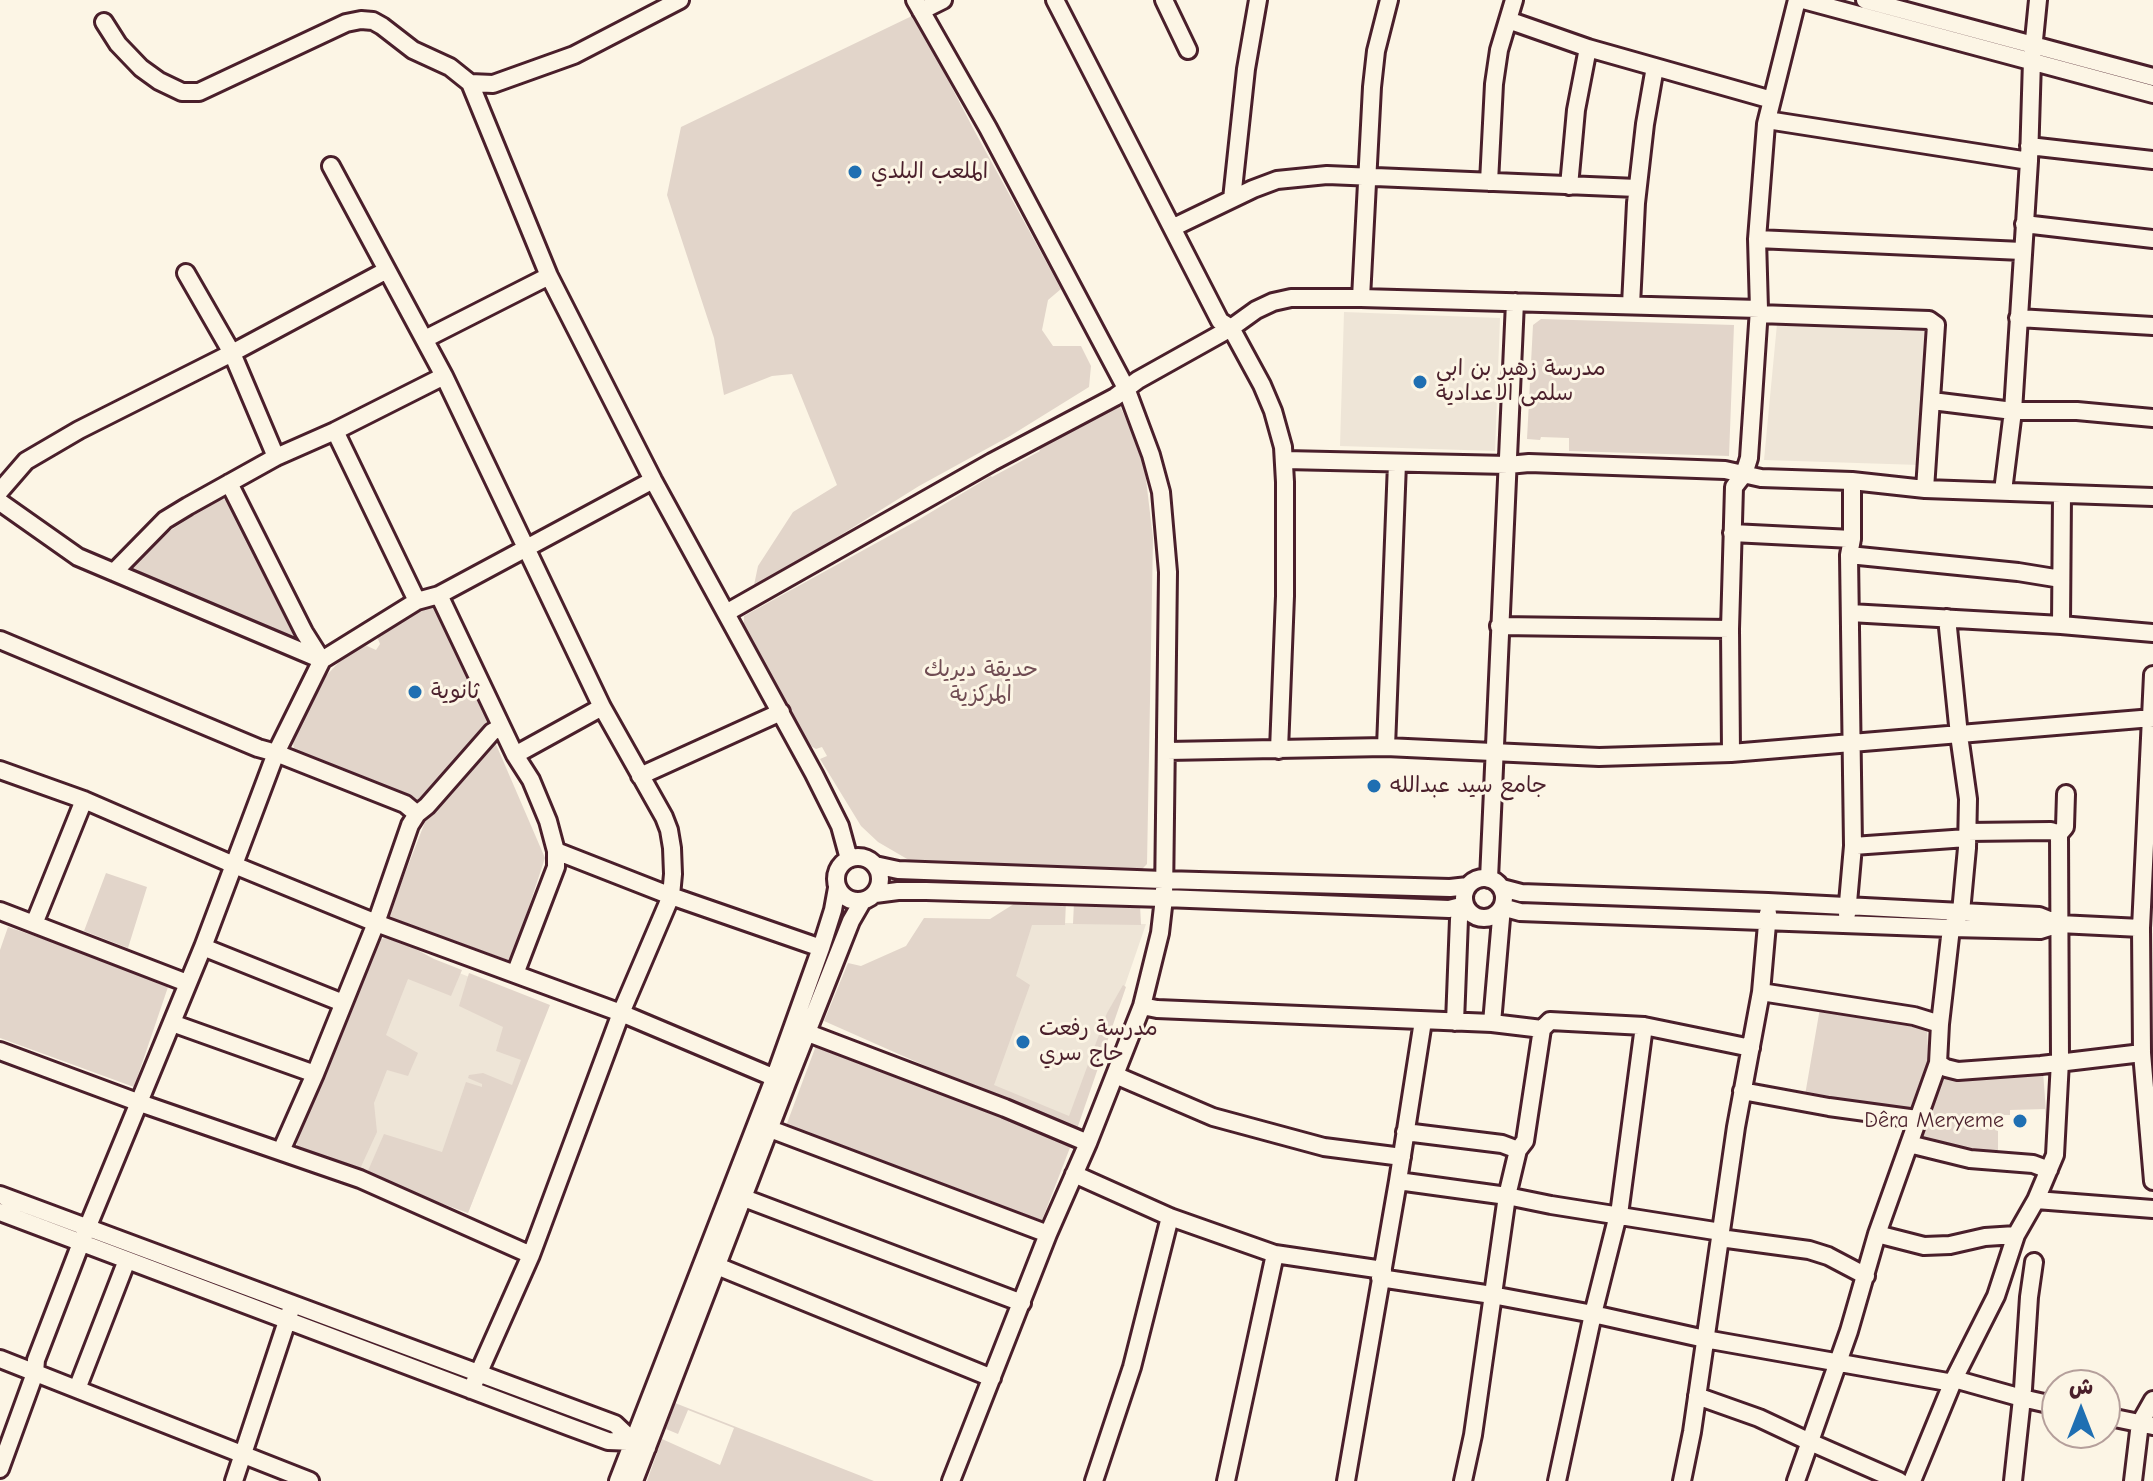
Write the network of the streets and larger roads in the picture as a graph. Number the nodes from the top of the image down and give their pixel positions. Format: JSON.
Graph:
{"nodes":[{"id":1,"x":680,"y":0,"type":"edge"},
{"id":2,"x":943,"y":0,"type":"edge"},
{"id":3,"x":1055,"y":0,"type":"edge"},
{"id":4,"x":1164,"y":0,"type":"edge"},
{"id":5,"x":1258,"y":0,"type":"edge"},
{"id":6,"x":1389,"y":0,"type":"edge"},
{"id":7,"x":1514,"y":0,"type":"edge"},
{"id":8,"x":1797,"y":0,"type":"edge"},
{"id":9,"x":1803,"y":0,"type":"edge"},
{"id":10,"x":1865,"y":0,"type":"edge"},
{"id":11,"x":2038,"y":0,"type":"edge"},
{"id":12,"x":918,"y":5,"type":"edge"},
{"id":13,"x":1508,"y":20,"type":"junction"},
{"id":14,"x":104,"y":22,"type":"dead end"},
{"id":15,"x":1588,"y":48,"type":"junction"},
{"id":16,"x":1188,"y":50,"type":"dead end"},
{"id":17,"x":2033,"y":52,"type":"junction"},
{"id":18,"x":1655,"y":67,"type":"junction"},
{"id":19,"x":2153,"y":77,"type":"edge"},
{"id":20,"x":470,"y":83,"type":"junction"},
{"id":21,"x":2153,"y":94,"type":"edge"},
{"id":22,"x":1772,"y":100,"type":"junction"},
{"id":23,"x":1767,"y":120,"type":"junction"},
{"id":24,"x":2029,"y":154,"type":"junction"},
{"id":25,"x":2153,"y":160,"type":"edge"},
{"id":26,"x":331,"y":166,"type":"dead end"},
{"id":27,"x":1366,"y":177,"type":"junction"},
{"id":28,"x":1489,"y":182,"type":"junction"},
{"id":29,"x":1569,"y":186,"type":"junction"},
{"id":30,"x":1637,"y":188,"type":"junction"},
{"id":31,"x":1232,"y":199,"type":"junction"},
{"id":32,"x":2024,"y":224,"type":"junction"},
{"id":33,"x":1174,"y":227,"type":"junction"},
{"id":34,"x":1757,"y":239,"type":"junction"},
{"id":35,"x":2153,"y":239,"type":"edge"},
{"id":36,"x":2022,"y":251,"type":"junction"},
{"id":37,"x":387,"y":270,"type":"junction"},
{"id":38,"x":186,"y":273,"type":"dead end"},
{"id":39,"x":549,"y":276,"type":"junction"},
{"id":40,"x":1361,"y":298,"type":"junction"},
{"id":41,"x":1515,"y":302,"type":"junction"},
{"id":42,"x":1631,"y":305,"type":"junction"},
{"id":43,"x":1758,"y":311,"type":"junction"},
{"id":44,"x":2018,"y":318,"type":"junction"},
{"id":45,"x":2153,"y":326,"type":"edge"},
{"id":46,"x":1231,"y":328,"type":"junction"},
{"id":47,"x":425,"y":339,"type":"junction"},
{"id":48,"x":232,"y":353,"type":"junction"},
{"id":49,"x":444,"y":376,"type":"junction"},
{"id":50,"x":1126,"y":388,"type":"junction"},
{"id":51,"x":1932,"y":401,"type":"junction"},
{"id":52,"x":2013,"y":411,"type":"junction"},
{"id":53,"x":2153,"y":418,"type":"edge"},
{"id":54,"x":335,"y":431,"type":"junction"},
{"id":55,"x":276,"y":457,"type":"junction"},
{"id":56,"x":1285,"y":460,"type":"junction"},
{"id":57,"x":1397,"y":463,"type":"junction"},
{"id":58,"x":1508,"y":465,"type":"junction"},
{"id":59,"x":1744,"y":474,"type":"junction"},
{"id":60,"x":653,"y":480,"type":"junction"},
{"id":61,"x":1852,"y":481,"type":"junction"},
{"id":62,"x":229,"y":483,"type":"junction"},
{"id":63,"x":1925,"y":489,"type":"junction"},
{"id":64,"x":0,"y":491,"type":"edge"},
{"id":65,"x":2003,"y":491,"type":"junction"},
{"id":66,"x":2062,"y":494,"type":"junction"},
{"id":67,"x":2153,"y":497,"type":"edge"},
{"id":68,"x":0,"y":502,"type":"edge"},
{"id":69,"x":1732,"y":533,"type":"junction"},
{"id":70,"x":1851,"y":547,"type":"junction"},
{"id":71,"x":526,"y":548,"type":"junction"},
{"id":72,"x":114,"y":572,"type":"junction"},
{"id":73,"x":2061,"y":579,"type":"junction"},
{"id":74,"x":439,"y":595,"type":"junction"},
{"id":75,"x":417,"y":601,"type":"junction"},
{"id":76,"x":726,"y":613,"type":"junction"},
{"id":77,"x":1850,"y":613,"type":"junction"},
{"id":78,"x":1947,"y":618,"type":"junction"},
{"id":79,"x":2061,"y":625,"type":"junction"},
{"id":80,"x":1499,"y":626,"type":"junction"},
{"id":81,"x":1730,"y":629,"type":"junction"},
{"id":82,"x":2153,"y":633,"type":"edge"},
{"id":83,"x":0,"y":640,"type":"edge"},
{"id":84,"x":322,"y":660,"type":"junction"},
{"id":85,"x":2153,"y":675,"type":"edge"},
{"id":86,"x":602,"y":707,"type":"junction"},
{"id":87,"x":781,"y":712,"type":"junction"},
{"id":88,"x":2152,"y":719,"type":"edge"},
{"id":89,"x":501,"y":727,"type":"junction"},
{"id":90,"x":1959,"y":735,"type":"junction"},
{"id":91,"x":1851,"y":742,"type":"junction"},
{"id":92,"x":1386,"y":747,"type":"junction"},
{"id":93,"x":1279,"y":750,"type":"junction"},
{"id":94,"x":1167,"y":751,"type":"junction"},
{"id":95,"x":1496,"y":752,"type":"junction"},
{"id":96,"x":276,"y":753,"type":"junction"},
{"id":97,"x":1731,"y":753,"type":"junction"},
{"id":98,"x":515,"y":755,"type":"junction"},
{"id":99,"x":0,"y":770,"type":"edge"},
{"id":100,"x":640,"y":776,"type":"junction"},
{"id":101,"x":2066,"y":794,"type":"dead end"},
{"id":102,"x":84,"y":800,"type":"junction"},
{"id":103,"x":417,"y":814,"type":"junction"},
{"id":104,"x":2059,"y":834,"type":"junction"},
{"id":105,"x":1967,"y":835,"type":"junction"},
{"id":106,"x":1853,"y":846,"type":"junction"},
{"id":107,"x":556,"y":851,"type":"junction"},
{"id":108,"x":849,"y":859,"type":"junction"},
{"id":109,"x":234,"y":865,"type":"junction"},
{"id":110,"x":875,"y":865,"type":"junction"},
{"id":111,"x":989,"y":873,"type":"junction"},
{"id":112,"x":1163,"y":880,"type":"junction"},
{"id":113,"x":1495,"y":884,"type":"junction"},
{"id":114,"x":1468,"y":886,"type":"junction"},
{"id":115,"x":837,"y":888,"type":"junction"},
{"id":116,"x":989,"y":893,"type":"junction"},
{"id":117,"x":671,"y":896,"type":"junction"},
{"id":118,"x":869,"y":898,"type":"junction"},
{"id":119,"x":1164,"y":898,"type":"junction"},
{"id":120,"x":1768,"y":902,"type":"junction"},
{"id":121,"x":1847,"y":906,"type":"junction"},
{"id":122,"x":1457,"y":907,"type":"junction"},
{"id":123,"x":1502,"y":907,"type":"junction"},
{"id":124,"x":0,"y":911,"type":"edge"},
{"id":125,"x":1961,"y":912,"type":"junction"},
{"id":126,"x":1767,"y":921,"type":"junction"},
{"id":127,"x":376,"y":923,"type":"junction"},
{"id":128,"x":34,"y":924,"type":"junction"},
{"id":129,"x":1846,"y":924,"type":"junction"},
{"id":130,"x":2059,"y":924,"type":"junction"},
{"id":131,"x":1951,"y":928,"type":"junction"},
{"id":132,"x":2141,"y":928,"type":"junction"},
{"id":133,"x":203,"y":947,"type":"junction"},
{"id":134,"x":821,"y":948,"type":"junction"},
{"id":135,"x":515,"y":974,"type":"junction"},
{"id":136,"x":187,"y":983,"type":"junction"},
{"id":137,"x":1761,"y":992,"type":"junction"},
{"id":138,"x":343,"y":1003,"type":"junction"},
{"id":139,"x":1142,"y":1006,"type":"junction"},
{"id":140,"x":621,"y":1013,"type":"junction"},
{"id":141,"x":1423,"y":1021,"type":"junction"},
{"id":142,"x":1455,"y":1022,"type":"junction"},
{"id":143,"x":172,"y":1023,"type":"junction"},
{"id":144,"x":1492,"y":1023,"type":"junction"},
{"id":145,"x":1940,"y":1024,"type":"junction"},
{"id":146,"x":1644,"y":1026,"type":"junction"},
{"id":147,"x":1542,"y":1029,"type":"junction"},
{"id":148,"x":808,"y":1033,"type":"junction"},
{"id":149,"x":1751,"y":1048,"type":"junction"},
{"id":150,"x":0,"y":1051,"type":"edge"},
{"id":151,"x":2142,"y":1053,"type":"junction"},
{"id":152,"x":2060,"y":1061,"type":"junction"},
{"id":153,"x":1938,"y":1063,"type":"junction"},
{"id":154,"x":315,"y":1074,"type":"junction"},
{"id":155,"x":1115,"y":1075,"type":"junction"},
{"id":156,"x":781,"y":1081,"type":"junction"},
{"id":157,"x":1742,"y":1091,"type":"junction"},
{"id":158,"x":140,"y":1103,"type":"junction"},
{"id":159,"x":1917,"y":1119,"type":"junction"},
{"id":160,"x":770,"y":1129,"type":"junction"},
{"id":161,"x":1405,"y":1132,"type":"junction"},
{"id":162,"x":1088,"y":1143,"type":"junction"},
{"id":163,"x":1909,"y":1144,"type":"junction"},
{"id":164,"x":1518,"y":1150,"type":"junction"},
{"id":165,"x":281,"y":1151,"type":"junction"},
{"id":166,"x":1402,"y":1157,"type":"junction"},
{"id":167,"x":2049,"y":1170,"type":"junction"},
{"id":168,"x":1074,"y":1174,"type":"junction"},
{"id":169,"x":1398,"y":1181,"type":"junction"},
{"id":170,"x":2153,"y":1181,"type":"edge"},
{"id":171,"x":0,"y":1195,"type":"edge"},
{"id":172,"x":1507,"y":1196,"type":"junction"},
{"id":173,"x":744,"y":1198,"type":"junction"},
{"id":174,"x":2036,"y":1200,"type":"junction"},
{"id":175,"x":2153,"y":1209,"type":"edge"},
{"id":176,"x":0,"y":1212,"type":"edge"},
{"id":177,"x":1618,"y":1215,"type":"junction"},
{"id":178,"x":1170,"y":1217,"type":"junction"},
{"id":179,"x":1048,"y":1234,"type":"junction"},
{"id":180,"x":1877,"y":1234,"type":"junction"},
{"id":181,"x":85,"y":1235,"type":"junction"},
{"id":182,"x":1720,"y":1235,"type":"junction"},
{"id":183,"x":2016,"y":1235,"type":"junction"},
{"id":184,"x":1275,"y":1254,"type":"junction"},
{"id":185,"x":531,"y":1255,"type":"junction"},
{"id":186,"x":127,"y":1260,"type":"junction"},
{"id":187,"x":2034,"y":1262,"type":"dead end"},
{"id":188,"x":717,"y":1266,"type":"junction"},
{"id":189,"x":1382,"y":1274,"type":"junction"},
{"id":190,"x":1866,"y":1276,"type":"junction"},
{"id":191,"x":1492,"y":1295,"type":"junction"},
{"id":192,"x":1022,"y":1303,"type":"junction"},
{"id":193,"x":290,"y":1312,"type":"junction"},
{"id":194,"x":1593,"y":1314,"type":"junction"},
{"id":195,"x":1705,"y":1339,"type":"junction"},
{"id":196,"x":675,"y":1355,"type":"junction"},
{"id":197,"x":0,"y":1359,"type":"edge"},
{"id":198,"x":1837,"y":1364,"type":"junction"},
{"id":199,"x":479,"y":1372,"type":"junction"},
{"id":200,"x":35,"y":1373,"type":"junction"},
{"id":201,"x":992,"y":1378,"type":"junction"},
{"id":202,"x":1954,"y":1381,"type":"junction"},
{"id":203,"x":77,"y":1389,"type":"junction"},
{"id":204,"x":471,"y":1390,"type":"junction"},
{"id":205,"x":1697,"y":1396,"type":"junction"},
{"id":206,"x":2022,"y":1398,"type":"junction"},
{"id":207,"x":2153,"y":1400,"type":"edge"},
{"id":208,"x":2041,"y":1402,"type":"edge"},
{"id":209,"x":577,"y":1410,"type":"junction"},
{"id":210,"x":2121,"y":1419,"type":"edge"},
{"id":211,"x":2147,"y":1424,"type":"edge"},
{"id":212,"x":570,"y":1427,"type":"junction"},
{"id":213,"x":1810,"y":1442,"type":"junction"},
{"id":214,"x":640,"y":1445,"type":"junction"},
{"id":215,"x":245,"y":1454,"type":"junction"},
{"id":216,"x":0,"y":1468,"type":"edge"},
{"id":217,"x":234,"y":1481,"type":"edge"},
{"id":218,"x":310,"y":1481,"type":"edge"},
{"id":219,"x":618,"y":1481,"type":"edge"},
{"id":220,"x":634,"y":1481,"type":"edge"},
{"id":221,"x":951,"y":1481,"type":"edge"},
{"id":222,"x":1094,"y":1481,"type":"edge"},
{"id":223,"x":1226,"y":1481,"type":"edge"},
{"id":224,"x":1346,"y":1481,"type":"edge"},
{"id":225,"x":1463,"y":1481,"type":"edge"},
{"id":226,"x":1557,"y":1481,"type":"edge"},
{"id":227,"x":1682,"y":1481,"type":"edge"},
{"id":228,"x":1796,"y":1481,"type":"edge"},
{"id":229,"x":1899,"y":1481,"type":"edge"},
{"id":230,"x":1912,"y":1481,"type":"edge"},
{"id":231,"x":2013,"y":1481,"type":"edge"},
{"id":232,"x":2133,"y":1481,"type":"edge"}],
"edges":[{"from":1,"to":20,"type":"street"},
{"from":2,"to":12,"type":"street"},
{"from":3,"to":33,"type":"street"},
{"from":4,"to":16,"type":"street"},
{"from":5,"to":31,"type":"street"},
{"from":6,"to":27,"type":"street"},
{"from":7,"to":13,"type":"street"},
{"from":8,"to":22,"type":"street"},
{"from":9,"to":17,"type":"street"},
{"from":10,"to":17,"type":"street"},
{"from":11,"to":17,"type":"street"},
{"from":12,"to":50,"type":"street"},
{"from":13,"to":15,"type":"street"},
{"from":13,"to":28,"type":"street"},
{"from":14,"to":20,"type":"street"},
{"from":15,"to":18,"type":"street"},
{"from":15,"to":29,"type":"street"},
{"from":17,"to":19,"type":"street"},
{"from":17,"to":21,"type":"street"},
{"from":17,"to":24,"type":"street"},
{"from":18,"to":22,"type":"street"},
{"from":18,"to":30,"type":"street"},
{"from":20,"to":39,"type":"street"},
{"from":22,"to":23,"type":"street"},
{"from":23,"to":24,"type":"street"},
{"from":23,"to":34,"type":"street"},
{"from":24,"to":25,"type":"street"},
{"from":24,"to":32,"type":"street"},
{"from":26,"to":37,"type":"street"},
{"from":27,"to":28,"type":"street"},
{"from":27,"to":31,"type":"street"},
{"from":27,"to":40,"type":"street"},
{"from":28,"to":29,"type":"street"},
{"from":29,"to":30,"type":"street"},
{"from":30,"to":42,"type":"street"},
{"from":31,"to":33,"type":"street"},
{"from":32,"to":35,"type":"street"},
{"from":32,"to":36,"type":"street"},
{"from":33,"to":46,"type":"street"},
{"from":34,"to":36,"type":"street"},
{"from":34,"to":43,"type":"street"},
{"from":36,"to":44,"type":"street"},
{"from":37,"to":47,"type":"street"},
{"from":37,"to":48,"type":"street"},
{"from":38,"to":48,"type":"street"},
{"from":39,"to":47,"type":"street"},
{"from":39,"to":60,"type":"street"},
{"from":40,"to":41,"type":"street"},
{"from":40,"to":46,"type":"street"},
{"from":41,"to":42,"type":"street"},
{"from":41,"to":58,"type":"street"},
{"from":42,"to":43,"type":"street"},
{"from":43,"to":51,"type":"street"},
{"from":43,"to":59,"type":"street"},
{"from":44,"to":45,"type":"street"},
{"from":44,"to":52,"type":"street"},
{"from":46,"to":50,"type":"street"},
{"from":46,"to":56,"type":"street"},
{"from":47,"to":49,"type":"street"},
{"from":48,"to":55,"type":"street"},
{"from":48,"to":64,"type":"street"},
{"from":49,"to":54,"type":"street"},
{"from":49,"to":71,"type":"street"},
{"from":50,"to":76,"type":"street"},
{"from":50,"to":94,"type":"street"},
{"from":51,"to":52,"type":"street"},
{"from":51,"to":63,"type":"street"},
{"from":52,"to":53,"type":"street"},
{"from":52,"to":65,"type":"street"},
{"from":54,"to":55,"type":"street"},
{"from":54,"to":75,"type":"street"},
{"from":55,"to":62,"type":"street"},
{"from":56,"to":57,"type":"street"},
{"from":56,"to":93,"type":"street"},
{"from":57,"to":58,"type":"street"},
{"from":57,"to":92,"type":"street"},
{"from":58,"to":59,"type":"street"},
{"from":58,"to":80,"type":"street"},
{"from":59,"to":61,"type":"street"},
{"from":59,"to":69,"type":"street"},
{"from":60,"to":71,"type":"street"},
{"from":60,"to":76,"type":"street"},
{"from":61,"to":63,"type":"street"},
{"from":61,"to":70,"type":"street"},
{"from":62,"to":72,"type":"street"},
{"from":62,"to":84,"type":"street"},
{"from":63,"to":65,"type":"street"},
{"from":65,"to":66,"type":"street"},
{"from":66,"to":67,"type":"street"},
{"from":66,"to":73,"type":"street"},
{"from":68,"to":72,"type":"street"},
{"from":69,"to":70,"type":"street"},
{"from":69,"to":81,"type":"street"},
{"from":70,"to":73,"type":"street"},
{"from":70,"to":77,"type":"street"},
{"from":71,"to":74,"type":"street"},
{"from":71,"to":86,"type":"street"},
{"from":72,"to":84,"type":"street"},
{"from":73,"to":79,"type":"street"},
{"from":74,"to":75,"type":"street"},
{"from":74,"to":89,"type":"street"},
{"from":75,"to":84,"type":"street"},
{"from":76,"to":87,"type":"street"},
{"from":77,"to":78,"type":"street"},
{"from":77,"to":91,"type":"street"},
{"from":78,"to":79,"type":"street"},
{"from":78,"to":90,"type":"street"},
{"from":79,"to":82,"type":"street"},
{"from":80,"to":81,"type":"street"},
{"from":80,"to":95,"type":"street"},
{"from":81,"to":97,"type":"street"},
{"from":83,"to":96,"type":"street"},
{"from":84,"to":96,"type":"street"},
{"from":85,"to":88,"type":"street"},
{"from":86,"to":98,"type":"street"},
{"from":86,"to":100,"type":"street"},
{"from":87,"to":100,"type":"street"},
{"from":87,"to":108,"type":"street"},
{"from":88,"to":90,"type":"street"},
{"from":88,"to":132,"type":"street"},
{"from":89,"to":98,"type":"street"},
{"from":89,"to":103,"type":"street"},
{"from":90,"to":91,"type":"street"},
{"from":90,"to":105,"type":"street"},
{"from":91,"to":97,"type":"street"},
{"from":91,"to":106,"type":"street"},
{"from":92,"to":93,"type":"street"},
{"from":92,"to":95,"type":"street"},
{"from":93,"to":94,"type":"street"},
{"from":94,"to":112,"type":"street"},
{"from":95,"to":97,"type":"street"},
{"from":95,"to":113,"type":"street"},
{"from":96,"to":103,"type":"street"},
{"from":96,"to":109,"type":"street"},
{"from":98,"to":107,"type":"street"},
{"from":99,"to":102,"type":"street"},
{"from":100,"to":117,"type":"street"},
{"from":101,"to":104,"type":"street"},
{"from":102,"to":109,"type":"street"},
{"from":102,"to":128,"type":"street"},
{"from":103,"to":127,"type":"street"},
{"from":104,"to":105,"type":"street"},
{"from":104,"to":130,"type":"street"},
{"from":105,"to":106,"type":"street"},
{"from":105,"to":125,"type":"street"},
{"from":106,"to":121,"type":"street"},
{"from":107,"to":117,"type":"street"},
{"from":107,"to":135,"type":"street"},
{"from":108,"to":110,"type":"street"},
{"from":108,"to":115,"type":"street"},
{"from":109,"to":127,"type":"street"},
{"from":109,"to":133,"type":"street"},
{"from":110,"to":111,"type":"street"},
{"from":110,"to":118,"type":"street"},
{"from":111,"to":112,"type":"street"},
{"from":111,"to":116,"type":"street"},
{"from":112,"to":114,"type":"street"},
{"from":112,"to":119,"type":"street"},
{"from":113,"to":114,"type":"street"},
{"from":113,"to":120,"type":"street"},
{"from":113,"to":123,"type":"street"},
{"from":114,"to":122,"type":"street"},
{"from":115,"to":118,"type":"street"},
{"from":115,"to":134,"type":"street"},
{"from":116,"to":118,"type":"street"},
{"from":116,"to":119,"type":"street"},
{"from":117,"to":134,"type":"street"},
{"from":117,"to":140,"type":"street"},
{"from":118,"to":148,"type":"street"},
{"from":119,"to":122,"type":"street"},
{"from":119,"to":139,"type":"street"},
{"from":120,"to":121,"type":"street"},
{"from":120,"to":126,"type":"street"},
{"from":121,"to":125,"type":"street"},
{"from":121,"to":129,"type":"street"},
{"from":122,"to":123,"type":"street"},
{"from":122,"to":142,"type":"street"},
{"from":123,"to":126,"type":"street"},
{"from":123,"to":144,"type":"street"},
{"from":124,"to":128,"type":"street"},
{"from":125,"to":130,"type":"street"},
{"from":125,"to":131,"type":"street"},
{"from":126,"to":129,"type":"street"},
{"from":126,"to":137,"type":"street"},
{"from":127,"to":135,"type":"street"},
{"from":127,"to":138,"type":"street"},
{"from":128,"to":136,"type":"street"},
{"from":129,"to":131,"type":"street"},
{"from":130,"to":131,"type":"street"},
{"from":130,"to":132,"type":"street"},
{"from":130,"to":152,"type":"street"},
{"from":131,"to":145,"type":"street"},
{"from":132,"to":151,"type":"street"},
{"from":133,"to":136,"type":"street"},
{"from":133,"to":138,"type":"street"},
{"from":134,"to":156,"type":"street"},
{"from":135,"to":140,"type":"street"},
{"from":136,"to":143,"type":"street"},
{"from":137,"to":145,"type":"street"},
{"from":137,"to":149,"type":"street"},
{"from":138,"to":154,"type":"street"},
{"from":139,"to":141,"type":"street"},
{"from":139,"to":155,"type":"street"},
{"from":140,"to":156,"type":"street"},
{"from":140,"to":185,"type":"street"},
{"from":141,"to":142,"type":"street"},
{"from":141,"to":161,"type":"street"},
{"from":142,"to":144,"type":"street"},
{"from":143,"to":154,"type":"street"},
{"from":143,"to":158,"type":"street"},
{"from":144,"to":147,"type":"street"},
{"from":145,"to":153,"type":"street"},
{"from":146,"to":147,"type":"street"},
{"from":146,"to":149,"type":"street"},
{"from":146,"to":177,"type":"street"},
{"from":147,"to":164,"type":"street"},
{"from":148,"to":156,"type":"street"},
{"from":148,"to":162,"type":"street"},
{"from":149,"to":157,"type":"street"},
{"from":150,"to":158,"type":"street"},
{"from":151,"to":152,"type":"street"},
{"from":151,"to":170,"type":"street"},
{"from":152,"to":153,"type":"street"},
{"from":152,"to":167,"type":"street"},
{"from":153,"to":159,"type":"street"},
{"from":154,"to":165,"type":"street"},
{"from":155,"to":162,"type":"street"},
{"from":155,"to":166,"type":"street"},
{"from":156,"to":160,"type":"street"},
{"from":156,"to":196,"type":"street"},
{"from":157,"to":159,"type":"street"},
{"from":157,"to":182,"type":"street"},
{"from":158,"to":165,"type":"street"},
{"from":158,"to":181,"type":"street"},
{"from":159,"to":163,"type":"street"},
{"from":160,"to":173,"type":"street"},
{"from":160,"to":179,"type":"street"},
{"from":161,"to":164,"type":"street"},
{"from":161,"to":166,"type":"street"},
{"from":162,"to":168,"type":"street"},
{"from":163,"to":167,"type":"street"},
{"from":163,"to":180,"type":"street"},
{"from":164,"to":172,"type":"street"},
{"from":165,"to":185,"type":"street"},
{"from":166,"to":169,"type":"street"},
{"from":167,"to":174,"type":"street"},
{"from":168,"to":178,"type":"street"},
{"from":168,"to":179,"type":"street"},
{"from":169,"to":172,"type":"street"},
{"from":169,"to":189,"type":"street"},
{"from":171,"to":181,"type":"street"},
{"from":172,"to":177,"type":"street"},
{"from":172,"to":191,"type":"street"},
{"from":173,"to":188,"type":"street"},
{"from":173,"to":192,"type":"street"},
{"from":174,"to":175,"type":"street"},
{"from":174,"to":183,"type":"street"},
{"from":176,"to":181,"type":"street"},
{"from":177,"to":182,"type":"street"},
{"from":177,"to":194,"type":"street"},
{"from":178,"to":184,"type":"street"},
{"from":178,"to":222,"type":"street"},
{"from":179,"to":192,"type":"street"},
{"from":180,"to":183,"type":"street"},
{"from":180,"to":190,"type":"street"},
{"from":181,"to":186,"type":"street"},
{"from":181,"to":193,"type":"street"},
{"from":181,"to":200,"type":"street"},
{"from":182,"to":190,"type":"street"},
{"from":182,"to":195,"type":"street"},
{"from":183,"to":202,"type":"street"},
{"from":184,"to":189,"type":"street"},
{"from":184,"to":223,"type":"street"},
{"from":185,"to":199,"type":"street"},
{"from":186,"to":193,"type":"street"},
{"from":186,"to":203,"type":"street"},
{"from":187,"to":206,"type":"street"},
{"from":188,"to":196,"type":"street"},
{"from":188,"to":201,"type":"street"},
{"from":189,"to":191,"type":"street"},
{"from":189,"to":224,"type":"street"},
{"from":190,"to":198,"type":"street"},
{"from":191,"to":194,"type":"street"},
{"from":191,"to":225,"type":"street"},
{"from":192,"to":201,"type":"street"},
{"from":193,"to":199,"type":"street"},
{"from":193,"to":204,"type":"street"},
{"from":193,"to":215,"type":"street"},
{"from":194,"to":195,"type":"street"},
{"from":194,"to":226,"type":"street"},
{"from":195,"to":198,"type":"street"},
{"from":195,"to":205,"type":"street"},
{"from":196,"to":214,"type":"street"},
{"from":197,"to":200,"type":"street"},
{"from":198,"to":202,"type":"street"},
{"from":198,"to":213,"type":"street"},
{"from":199,"to":204,"type":"street"},
{"from":199,"to":209,"type":"street"},
{"from":200,"to":203,"type":"street"},
{"from":200,"to":216,"type":"street"},
{"from":201,"to":221,"type":"street"},
{"from":202,"to":206,"type":"street"},
{"from":202,"to":230,"type":"street"},
{"from":203,"to":215,"type":"street"},
{"from":204,"to":212,"type":"street"},
{"from":205,"to":213,"type":"street"},
{"from":205,"to":227,"type":"street"},
{"from":206,"to":208,"type":"street"},
{"from":206,"to":231,"type":"street"},
{"from":207,"to":211,"type":"street"},
{"from":209,"to":212,"type":"street"},
{"from":209,"to":214,"type":"street"},
{"from":210,"to":211,"type":"street"},
{"from":211,"to":232,"type":"street"},
{"from":212,"to":214,"type":"street"},
{"from":213,"to":228,"type":"street"},
{"from":213,"to":229,"type":"street"},
{"from":214,"to":219,"type":"street"},
{"from":214,"to":220,"type":"street"},
{"from":215,"to":217,"type":"street"},
{"from":215,"to":218,"type":"street"}]}
